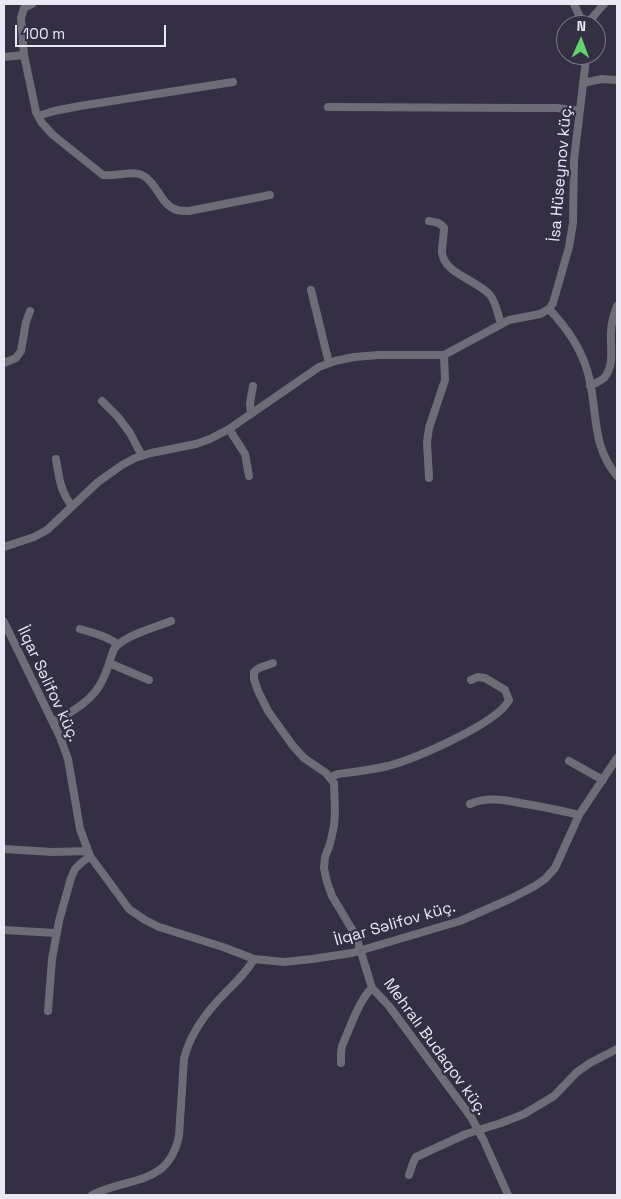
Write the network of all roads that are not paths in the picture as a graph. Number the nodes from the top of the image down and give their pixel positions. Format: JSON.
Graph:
{"nodes":[{"id":1,"x":32,"y":4,"type":"edge"},
{"id":2,"x":604,"y":4,"type":"edge"},
{"id":3,"x":595,"y":15,"type":"edge"},
{"id":4,"x":24,"y":55,"type":"junction"},
{"id":5,"x":4,"y":57,"type":"edge"},
{"id":6,"x":585,"y":65,"type":"edge"},
{"id":7,"x":617,"y":80,"type":"edge"},
{"id":8,"x":233,"y":82,"type":"dead end"},
{"id":9,"x":583,"y":83,"type":"junction"},
{"id":10,"x":328,"y":107,"type":"dead end"},
{"id":11,"x":580,"y":111,"type":"junction"},
{"id":12,"x":38,"y":116,"type":"junction"},
{"id":13,"x":270,"y":195,"type":"dead end"},
{"id":14,"x":429,"y":220,"type":"dead end"},
{"id":15,"x":311,"y":290,"type":"dead end"},
{"id":16,"x":617,"y":306,"type":"edge"},
{"id":17,"x":549,"y":309,"type":"junction"},
{"id":18,"x":30,"y":311,"type":"dead end"},
{"id":19,"x":502,"y":324,"type":"junction"},
{"id":20,"x":444,"y":354,"type":"junction"},
{"id":21,"x":4,"y":363,"type":"edge"},
{"id":22,"x":329,"y":363,"type":"junction"},
{"id":23,"x":254,"y":386,"type":"dead end"},
{"id":24,"x":590,"y":386,"type":"junction"},
{"id":25,"x":102,"y":401,"type":"dead end"},
{"id":26,"x":251,"y":414,"type":"junction"},
{"id":27,"x":229,"y":429,"type":"junction"},
{"id":28,"x":142,"y":456,"type":"junction"},
{"id":29,"x":56,"y":459,"type":"dead end"},
{"id":30,"x":249,"y":476,"type":"dead end"},
{"id":31,"x":617,"y":476,"type":"edge"},
{"id":32,"x":429,"y":478,"type":"dead end"},
{"id":33,"x":72,"y":506,"type":"junction"},
{"id":34,"x":4,"y":547,"type":"edge"},
{"id":35,"x":171,"y":621,"type":"dead end"},
{"id":36,"x":4,"y":622,"type":"edge"},
{"id":37,"x":80,"y":629,"type":"dead end"},
{"id":38,"x":117,"y":644,"type":"junction"},
{"id":39,"x":109,"y":663,"type":"junction"},
{"id":40,"x":273,"y":663,"type":"dead end"},
{"id":41,"x":149,"y":680,"type":"dead end"},
{"id":42,"x":471,"y":680,"type":"dead end"},
{"id":43,"x":53,"y":722,"type":"junction"},
{"id":44,"x":617,"y":758,"type":"edge"},
{"id":45,"x":569,"y":761,"type":"dead end"},
{"id":46,"x":330,"y":777,"type":"junction"},
{"id":47,"x":603,"y":780,"type":"junction"},
{"id":48,"x":470,"y":804,"type":"dead end"},
{"id":49,"x":579,"y":815,"type":"junction"},
{"id":50,"x":4,"y":850,"type":"edge"},
{"id":51,"x":89,"y":854,"type":"junction"},
{"id":52,"x":4,"y":930,"type":"edge"},
{"id":53,"x":55,"y":934,"type":"junction"},
{"id":54,"x":361,"y":950,"type":"junction"},
{"id":55,"x":254,"y":959,"type":"junction"},
{"id":56,"x":372,"y":988,"type":"junction"},
{"id":57,"x":48,"y":1011,"type":"dead end"},
{"id":58,"x":617,"y":1049,"type":"edge"},
{"id":59,"x":341,"y":1063,"type":"dead end"},
{"id":60,"x":479,"y":1130,"type":"junction"},
{"id":61,"x":409,"y":1175,"type":"dead end"},
{"id":62,"x":92,"y":1195,"type":"edge"},
{"id":63,"x":508,"y":1195,"type":"edge"}],
"edges":[{"from":1,"to":4,"type":"street"},
{"from":2,"to":3,"type":"street"},
{"from":4,"to":5,"type":"street"},
{"from":4,"to":12,"type":"street"},
{"from":6,"to":9,"type":"street","name":"İsa Hüseynov küç."},
{"from":7,"to":9,"type":"street"},
{"from":8,"to":12,"type":"street"},
{"from":9,"to":11,"type":"street","name":"İsa Hüseynov küç."},
{"from":10,"to":11,"type":"street"},
{"from":11,"to":17,"type":"street","name":"İsa Hüseynov küç."},
{"from":12,"to":13,"type":"street"},
{"from":14,"to":19,"type":"street"},
{"from":15,"to":22,"type":"street"},
{"from":16,"to":24,"type":"street"},
{"from":17,"to":19,"type":"street"},
{"from":17,"to":24,"type":"street"},
{"from":18,"to":21,"type":"street"},
{"from":19,"to":20,"type":"street"},
{"from":20,"to":22,"type":"street"},
{"from":20,"to":32,"type":"street"},
{"from":22,"to":26,"type":"street"},
{"from":23,"to":26,"type":"street"},
{"from":24,"to":31,"type":"street"},
{"from":25,"to":28,"type":"street"},
{"from":26,"to":27,"type":"street"},
{"from":27,"to":28,"type":"street"},
{"from":27,"to":30,"type":"street"},
{"from":28,"to":33,"type":"street"},
{"from":29,"to":33,"type":"street"},
{"from":33,"to":34,"type":"street"},
{"from":35,"to":38,"type":"street"},
{"from":36,"to":43,"type":"street","name":"İlqar Səlifov küç."},
{"from":37,"to":38,"type":"street"},
{"from":38,"to":39,"type":"street"},
{"from":39,"to":41,"type":"street"},
{"from":39,"to":43,"type":"street"},
{"from":40,"to":46,"type":"street"},
{"from":42,"to":46,"type":"street"},
{"from":43,"to":51,"type":"street","name":"İlqar Səlifov küç."},
{"from":44,"to":47,"type":"street","name":"İlqar Səlifov küç."},
{"from":45,"to":47,"type":"street"},
{"from":46,"to":54,"type":"street","name":"Mehralı Budaqov küç."},
{"from":47,"to":49,"type":"street","name":"İlqar Səlifov küç."},
{"from":48,"to":49,"type":"street"},
{"from":49,"to":54,"type":"street","name":"İlqar Səlifov küç."},
{"from":50,"to":51,"type":"street"},
{"from":51,"to":53,"type":"street"},
{"from":51,"to":55,"type":"street","name":"İlqar Səlifov küç."},
{"from":52,"to":53,"type":"street"},
{"from":53,"to":57,"type":"street"},
{"from":54,"to":55,"type":"street","name":"İlqar Səlifov küç."},
{"from":54,"to":56,"type":"street","name":"Mehralı Budaqov küç."},
{"from":55,"to":62,"type":"street"},
{"from":56,"to":59,"type":"street"},
{"from":56,"to":60,"type":"street","name":"Mehralı Budaqov küç."},
{"from":58,"to":60,"type":"street"},
{"from":60,"to":61,"type":"street"},
{"from":60,"to":63,"type":"street","name":"Mehralı Budaqov küç."}]}
